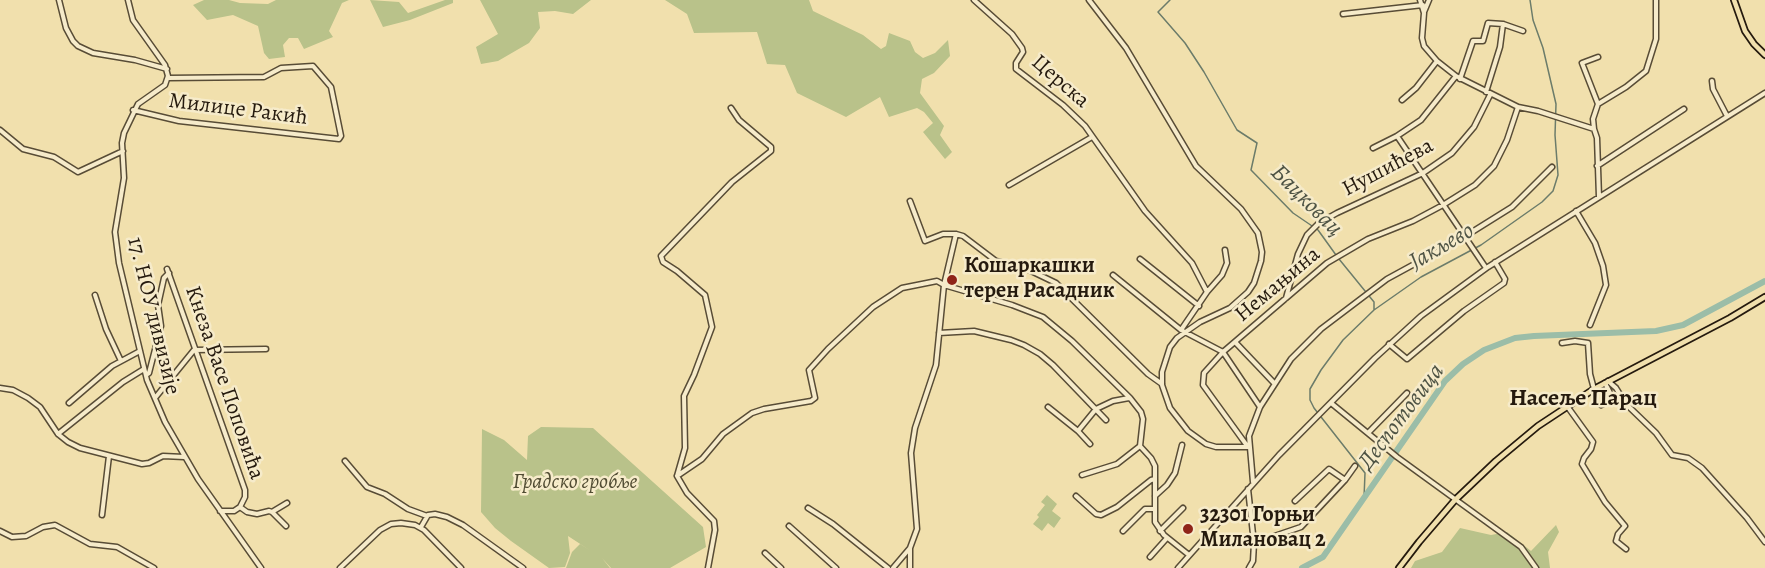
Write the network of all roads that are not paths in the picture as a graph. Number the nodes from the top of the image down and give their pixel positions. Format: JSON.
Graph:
{"nodes":[{"id":1,"x":59,"y":0,"type":"edge"},
{"id":2,"x":128,"y":0,"type":"edge"},
{"id":3,"x":974,"y":0,"type":"edge"},
{"id":4,"x":1089,"y":0,"type":"edge"},
{"id":5,"x":1429,"y":0,"type":"edge"},
{"id":6,"x":1656,"y":0,"type":"edge"},
{"id":7,"x":1734,"y":0,"type":"edge"},
{"id":8,"x":979,"y":2,"type":"edge"},
{"id":9,"x":1421,"y":2,"type":"edge"},
{"id":10,"x":1424,"y":13,"type":"junction"},
{"id":11,"x":1343,"y":14,"type":"dead end"},
{"id":12,"x":1503,"y":24,"type":"junction"},
{"id":13,"x":1522,"y":31,"type":"dead end"},
{"id":14,"x":1765,"y":55,"type":"edge"},
{"id":15,"x":1598,"y":57,"type":"dead end"},
{"id":16,"x":1437,"y":61,"type":"junction"},
{"id":17,"x":168,"y":69,"type":"junction"},
{"id":18,"x":168,"y":78,"type":"junction"},
{"id":19,"x":1458,"y":78,"type":"junction"},
{"id":20,"x":1712,"y":81,"type":"dead end"},
{"id":21,"x":1488,"y":93,"type":"junction"},
{"id":22,"x":1765,"y":93,"type":"edge"},
{"id":23,"x":1402,"y":100,"type":"dead end"},
{"id":24,"x":1598,"y":104,"type":"junction"},
{"id":25,"x":1518,"y":107,"type":"junction"},
{"id":26,"x":731,"y":108,"type":"dead end"},
{"id":27,"x":1684,"y":109,"type":"dead end"},
{"id":28,"x":134,"y":110,"type":"junction"},
{"id":29,"x":1727,"y":116,"type":"junction"},
{"id":30,"x":1594,"y":129,"type":"junction"},
{"id":31,"x":0,"y":130,"type":"edge"},
{"id":32,"x":1397,"y":136,"type":"junction"},
{"id":33,"x":1092,"y":137,"type":"junction"},
{"id":34,"x":1373,"y":148,"type":"dead end"},
{"id":35,"x":123,"y":150,"type":"junction"},
{"id":36,"x":1596,"y":166,"type":"junction"},
{"id":37,"x":1552,"y":167,"type":"dead end"},
{"id":38,"x":1423,"y":174,"type":"junction"},
{"id":39,"x":1010,"y":185,"type":"dead end"},
{"id":40,"x":1599,"y":197,"type":"junction"},
{"id":41,"x":910,"y":201,"type":"dead end"},
{"id":42,"x":1443,"y":206,"type":"junction"},
{"id":43,"x":1576,"y":211,"type":"junction"},
{"id":44,"x":956,"y":234,"type":"junction"},
{"id":45,"x":1464,"y":237,"type":"junction"},
{"id":46,"x":1226,"y":250,"type":"dead end"},
{"id":47,"x":1140,"y":259,"type":"dead end"},
{"id":48,"x":1495,"y":262,"type":"junction"},
{"id":49,"x":1486,"y":268,"type":"junction"},
{"id":50,"x":1113,"y":275,"type":"dead end"},
{"id":51,"x":944,"y":285,"type":"junction"},
{"id":52,"x":1207,"y":292,"type":"junction"},
{"id":53,"x":96,"y":295,"type":"dead end"},
{"id":54,"x":1765,"y":297,"type":"edge"},
{"id":55,"x":1286,"y":298,"type":"junction"},
{"id":56,"x":1199,"y":306,"type":"junction"},
{"id":57,"x":1590,"y":325,"type":"dead end"},
{"id":58,"x":1182,"y":331,"type":"junction"},
{"id":59,"x":939,"y":333,"type":"junction"},
{"id":60,"x":1235,"y":342,"type":"junction"},
{"id":61,"x":1562,"y":343,"type":"dead end"},
{"id":62,"x":1389,"y":344,"type":"junction"},
{"id":63,"x":267,"y":349,"type":"dead end"},
{"id":64,"x":194,"y":350,"type":"junction"},
{"id":65,"x":140,"y":351,"type":"junction"},
{"id":66,"x":1223,"y":352,"type":"junction"},
{"id":67,"x":121,"y":361,"type":"junction"},
{"id":68,"x":144,"y":369,"type":"junction"},
{"id":69,"x":146,"y":375,"type":"junction"},
{"id":70,"x":1607,"y":382,"type":"junction"},
{"id":71,"x":1274,"y":383,"type":"junction"},
{"id":72,"x":1162,"y":384,"type":"junction"},
{"id":73,"x":0,"y":388,"type":"edge"},
{"id":74,"x":1594,"y":389,"type":"junction"},
{"id":75,"x":1407,"y":393,"type":"dead end"},
{"id":76,"x":154,"y":398,"type":"junction"},
{"id":77,"x":1130,"y":398,"type":"junction"},
{"id":78,"x":69,"y":403,"type":"dead end"},
{"id":79,"x":1331,"y":403,"type":"junction"},
{"id":80,"x":1601,"y":405,"type":"dead end"},
{"id":81,"x":1048,"y":406,"type":"dead end"},
{"id":82,"x":1566,"y":406,"type":"junction"},
{"id":83,"x":1260,"y":407,"type":"junction"},
{"id":84,"x":1096,"y":409,"type":"junction"},
{"id":85,"x":1106,"y":420,"type":"dead end"},
{"id":86,"x":1078,"y":431,"type":"junction"},
{"id":87,"x":58,"y":434,"type":"junction"},
{"id":88,"x":1367,"y":434,"type":"junction"},
{"id":89,"x":1090,"y":444,"type":"dead end"},
{"id":90,"x":1140,"y":446,"type":"junction"},
{"id":91,"x":1182,"y":446,"type":"dead end"},
{"id":92,"x":1249,"y":447,"type":"junction"},
{"id":93,"x":109,"y":456,"type":"junction"},
{"id":94,"x":184,"y":457,"type":"junction"},
{"id":95,"x":345,"y":461,"type":"dead end"},
{"id":96,"x":1355,"y":466,"type":"dead end"},
{"id":97,"x":1082,"y":475,"type":"dead end"},
{"id":98,"x":677,"y":476,"type":"junction"},
{"id":99,"x":1155,"y":479,"type":"junction"},
{"id":100,"x":1345,"y":480,"type":"junction"},
{"id":101,"x":1253,"y":483,"type":"junction"},
{"id":102,"x":1248,"y":489,"type":"junction"},
{"id":103,"x":1076,"y":496,"type":"dead end"},
{"id":104,"x":1155,"y":497,"type":"junction"},
{"id":105,"x":1455,"y":500,"type":"junction"},
{"id":106,"x":1295,"y":501,"type":"dead end"},
{"id":107,"x":287,"y":503,"type":"dead end"},
{"id":108,"x":240,"y":507,"type":"junction"},
{"id":109,"x":808,"y":508,"type":"dead end"},
{"id":110,"x":1183,"y":508,"type":"dead end"},
{"id":111,"x":1155,"y":509,"type":"junction"},
{"id":112,"x":220,"y":511,"type":"junction"},
{"id":113,"x":272,"y":512,"type":"junction"},
{"id":114,"x":102,"y":515,"type":"dead end"},
{"id":115,"x":427,"y":516,"type":"junction"},
{"id":116,"x":286,"y":526,"type":"dead end"},
{"id":117,"x":789,"y":526,"type":"dead end"},
{"id":118,"x":421,"y":527,"type":"junction"},
{"id":119,"x":0,"y":531,"type":"edge"},
{"id":120,"x":1122,"y":531,"type":"dead end"},
{"id":121,"x":1160,"y":531,"type":"junction"},
{"id":122,"x":1167,"y":538,"type":"junction"},
{"id":123,"x":1765,"y":542,"type":"edge"},
{"id":124,"x":1254,"y":543,"type":"junction"},
{"id":125,"x":910,"y":548,"type":"junction"},
{"id":126,"x":1626,"y":549,"type":"dead end"},
{"id":127,"x":765,"y":553,"type":"dead end"},
{"id":128,"x":1189,"y":555,"type":"junction"},
{"id":129,"x":1150,"y":557,"type":"dead end"},
{"id":130,"x":154,"y":568,"type":"edge"},
{"id":131,"x":261,"y":568,"type":"edge"},
{"id":132,"x":340,"y":568,"type":"edge"},
{"id":133,"x":461,"y":568,"type":"edge"},
{"id":134,"x":523,"y":568,"type":"edge"},
{"id":135,"x":708,"y":568,"type":"edge"},
{"id":136,"x":781,"y":568,"type":"edge"},
{"id":137,"x":836,"y":568,"type":"edge"},
{"id":138,"x":888,"y":568,"type":"edge"},
{"id":139,"x":893,"y":568,"type":"edge"},
{"id":140,"x":910,"y":568,"type":"edge"},
{"id":141,"x":1178,"y":568,"type":"edge"},
{"id":142,"x":1249,"y":568,"type":"edge"},
{"id":143,"x":1400,"y":568,"type":"edge"},
{"id":144,"x":1536,"y":568,"type":"edge"}],
"edges":[{"from":1,"to":17,"type":"street"},
{"from":2,"to":17,"type":"street"},
{"from":3,"to":8,"type":"street","name":"Церска"},
{"from":4,"to":58,"type":"street"},
{"from":5,"to":10,"type":"street"},
{"from":6,"to":24,"type":"street"},
{"from":7,"to":14,"type":"main road"},
{"from":8,"to":33,"type":"street","name":"Церска"},
{"from":9,"to":10,"type":"street"},
{"from":9,"to":11,"type":"street"},
{"from":10,"to":16,"type":"street"},
{"from":12,"to":13,"type":"street"},
{"from":12,"to":19,"type":"street"},
{"from":12,"to":21,"type":"street","name":"Нушићева"},
{"from":15,"to":24,"type":"street"},
{"from":16,"to":19,"type":"street"},
{"from":16,"to":23,"type":"street"},
{"from":17,"to":18,"type":"street"},
{"from":18,"to":28,"type":"street","name":"17. НОУ дивизије"},
{"from":18,"to":28,"type":"street","name":"Милице Ракић"},
{"from":19,"to":21,"type":"street"},
{"from":19,"to":32,"type":"street"},
{"from":20,"to":29,"type":"street"},
{"from":21,"to":25,"type":"street"},
{"from":21,"to":38,"type":"street","name":"Нушићева"},
{"from":22,"to":29,"type":"street"},
{"from":24,"to":30,"type":"street"},
{"from":25,"to":30,"type":"street"},
{"from":25,"to":42,"type":"street","name":"Немањина"},
{"from":26,"to":98,"type":"street"},
{"from":27,"to":36,"type":"street"},
{"from":28,"to":35,"type":"street","name":"17. НОУ дивизије"},
{"from":29,"to":40,"type":"street"},
{"from":30,"to":36,"type":"street"},
{"from":31,"to":35,"type":"street"},
{"from":32,"to":34,"type":"street"},
{"from":32,"to":38,"type":"street"},
{"from":33,"to":39,"type":"street","name":"Церска"},
{"from":33,"to":52,"type":"street","name":"Церска"},
{"from":35,"to":65,"type":"street","name":"17. НОУ дивизије"},
{"from":36,"to":40,"type":"street"},
{"from":37,"to":45,"type":"street"},
{"from":38,"to":42,"type":"street"},
{"from":38,"to":55,"type":"street","name":"Нушићева"},
{"from":40,"to":43,"type":"street"},
{"from":41,"to":44,"type":"street"},
{"from":42,"to":45,"type":"street"},
{"from":42,"to":55,"type":"street","name":"Немањина"},
{"from":43,"to":48,"type":"street"},
{"from":43,"to":57,"type":"street"},
{"from":44,"to":51,"type":"street"},
{"from":44,"to":72,"type":"street"},
{"from":45,"to":49,"type":"street"},
{"from":45,"to":71,"type":"street"},
{"from":46,"to":52,"type":"street"},
{"from":47,"to":56,"type":"street"},
{"from":48,"to":49,"type":"street"},
{"from":48,"to":62,"type":"street"},
{"from":49,"to":62,"type":"street"},
{"from":50,"to":58,"type":"street"},
{"from":51,"to":59,"type":"street"},
{"from":51,"to":77,"type":"street"},
{"from":51,"to":98,"type":"street"},
{"from":52,"to":56,"type":"street"},
{"from":53,"to":67,"type":"street"},
{"from":54,"to":70,"type":"main road"},
{"from":55,"to":60,"type":"street","name":"Немањина"},
{"from":56,"to":58,"type":"street"},
{"from":58,"to":66,"type":"street"},
{"from":58,"to":72,"type":"street"},
{"from":59,"to":84,"type":"street"},
{"from":59,"to":125,"type":"street"},
{"from":60,"to":66,"type":"street","name":"Немањина"},
{"from":60,"to":71,"type":"street"},
{"from":61,"to":74,"type":"street"},
{"from":62,"to":79,"type":"street"},
{"from":63,"to":64,"type":"street"},
{"from":64,"to":69,"type":"street","name":"Кнеза Васе Поповића"},
{"from":64,"to":76,"type":"street"},
{"from":64,"to":108,"type":"street","name":"Кнеза Васе Поповића"},
{"from":65,"to":67,"type":"street"},
{"from":65,"to":68,"type":"street","name":"17. НОУ дивизије"},
{"from":66,"to":83,"type":"street"},
{"from":66,"to":92,"type":"street","name":"Немањина"},
{"from":67,"to":78,"type":"street"},
{"from":68,"to":69,"type":"street","name":"17. НОУ дивизије"},
{"from":68,"to":87,"type":"street"},
{"from":69,"to":76,"type":"street","name":"17. НОУ дивизије"},
{"from":70,"to":74,"type":"main road"},
{"from":70,"to":80,"type":"street"},
{"from":70,"to":123,"type":"street"},
{"from":71,"to":83,"type":"street"},
{"from":72,"to":92,"type":"street"},
{"from":73,"to":87,"type":"street"},
{"from":74,"to":82,"type":"main road"},
{"from":75,"to":88,"type":"street"},
{"from":76,"to":94,"type":"street","name":"17. НОУ дивизије"},
{"from":77,"to":84,"type":"street"},
{"from":77,"to":90,"type":"street"},
{"from":79,"to":88,"type":"street"},
{"from":79,"to":101,"type":"street"},
{"from":81,"to":86,"type":"street"},
{"from":82,"to":105,"type":"main road"},
{"from":82,"to":126,"type":"street"},
{"from":83,"to":92,"type":"street"},
{"from":84,"to":85,"type":"street"},
{"from":84,"to":86,"type":"street"},
{"from":86,"to":89,"type":"street"},
{"from":87,"to":93,"type":"street"},
{"from":88,"to":105,"type":"street"},
{"from":90,"to":97,"type":"street"},
{"from":90,"to":99,"type":"street"},
{"from":91,"to":104,"type":"street"},
{"from":92,"to":101,"type":"street"},
{"from":93,"to":94,"type":"street"},
{"from":93,"to":114,"type":"street"},
{"from":94,"to":112,"type":"street","name":"17. НОУ дивизије"},
{"from":95,"to":115,"type":"street"},
{"from":96,"to":100,"type":"street"},
{"from":98,"to":135,"type":"street"},
{"from":99,"to":103,"type":"street"},
{"from":99,"to":104,"type":"street"},
{"from":100,"to":106,"type":"street"},
{"from":100,"to":124,"type":"street"},
{"from":101,"to":102,"type":"street"},
{"from":102,"to":124,"type":"street"},
{"from":102,"to":128,"type":"street"},
{"from":104,"to":111,"type":"street"},
{"from":105,"to":143,"type":"main road"},
{"from":105,"to":144,"type":"street"},
{"from":107,"to":113,"type":"street"},
{"from":108,"to":112,"type":"street"},
{"from":108,"to":113,"type":"street"},
{"from":109,"to":138,"type":"street"},
{"from":110,"to":121,"type":"street"},
{"from":111,"to":120,"type":"street"},
{"from":111,"to":121,"type":"street"},
{"from":112,"to":131,"type":"street","name":"17. НОУ дивизије"},
{"from":113,"to":116,"type":"street"},
{"from":115,"to":118,"type":"street"},
{"from":115,"to":134,"type":"street"},
{"from":117,"to":137,"type":"street"},
{"from":118,"to":132,"type":"street"},
{"from":118,"to":133,"type":"street"},
{"from":119,"to":130,"type":"street"},
{"from":121,"to":122,"type":"street"},
{"from":122,"to":128,"type":"street"},
{"from":122,"to":129,"type":"street"},
{"from":124,"to":142,"type":"street"},
{"from":125,"to":139,"type":"street"},
{"from":125,"to":140,"type":"street"},
{"from":127,"to":136,"type":"street"},
{"from":128,"to":141,"type":"street"}]}
